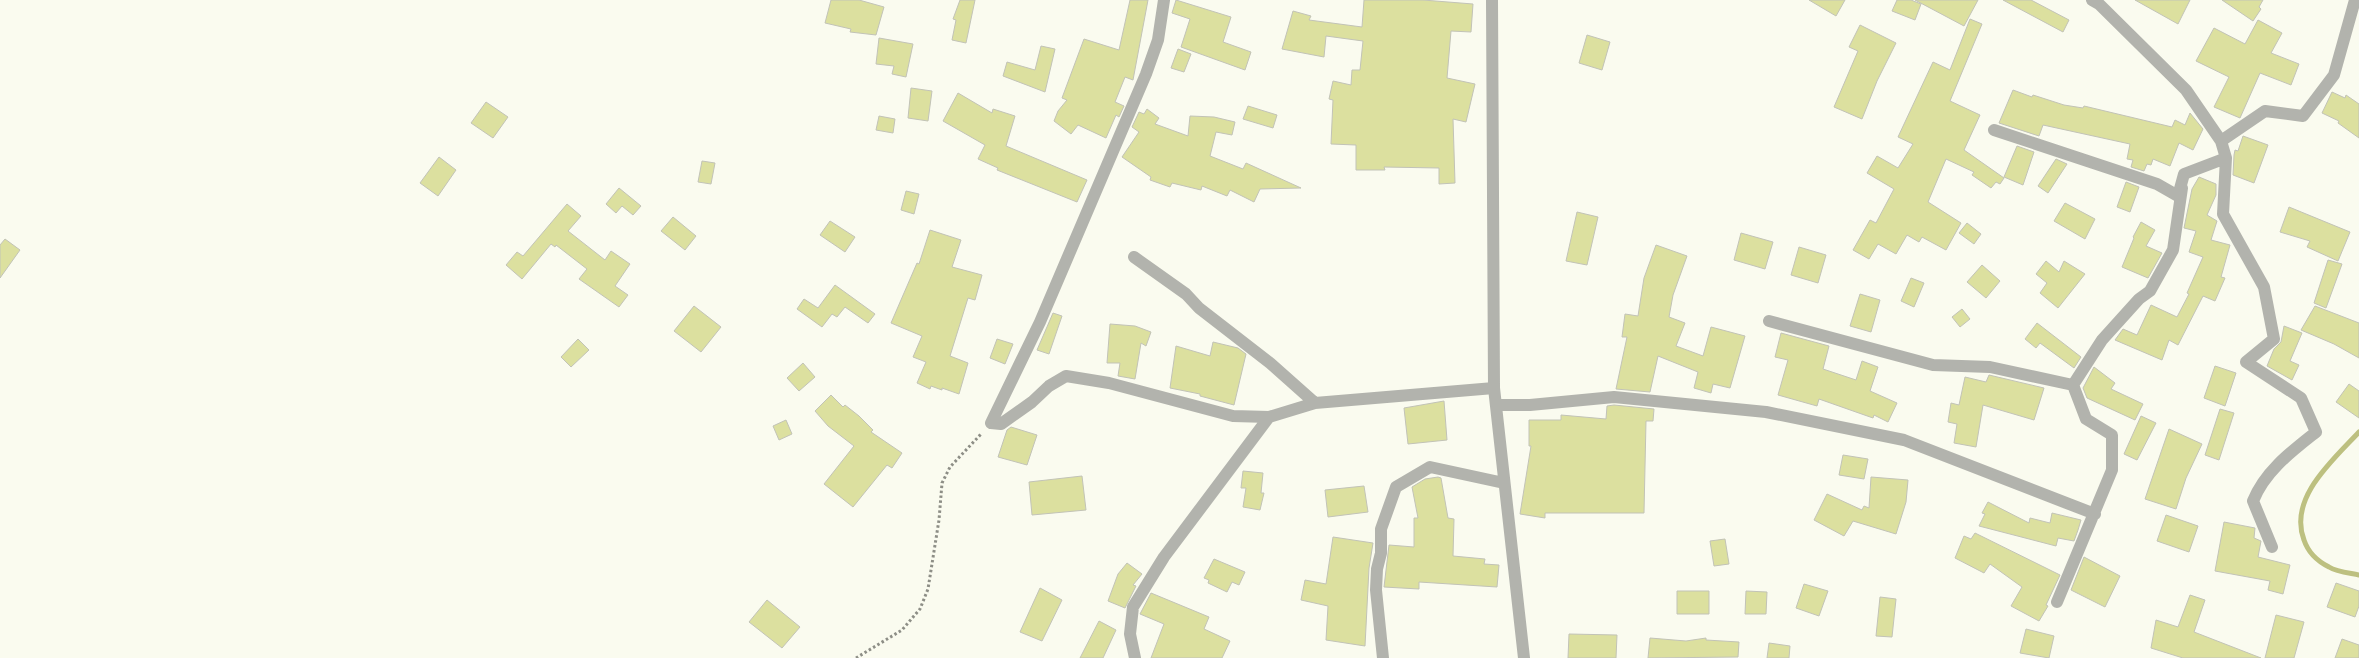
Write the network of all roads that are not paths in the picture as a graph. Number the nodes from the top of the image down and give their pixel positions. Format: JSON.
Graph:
{"nodes":[{"id":1,"x":1164,"y":0,"type":"edge"},
{"id":2,"x":1492,"y":0,"type":"edge"},
{"id":3,"x":2092,"y":0,"type":"edge"},
{"id":4,"x":2355,"y":0,"type":"edge"},
{"id":5,"x":1994,"y":130,"type":"dead end"},
{"id":6,"x":2221,"y":141,"type":"junction"},
{"id":7,"x":2226,"y":158,"type":"junction"},
{"id":8,"x":2184,"y":174,"type":"junction"},
{"id":9,"x":1134,"y":257,"type":"dead end"},
{"id":10,"x":1769,"y":321,"type":"dead end"},
{"id":11,"x":2073,"y":385,"type":"junction"},
{"id":12,"x":1494,"y":388,"type":"junction"},
{"id":13,"x":1314,"y":403,"type":"junction"},
{"id":14,"x":1496,"y":405,"type":"junction"},
{"id":15,"x":1269,"y":417,"type":"junction"},
{"id":16,"x":1504,"y":483,"type":"junction"},
{"id":17,"x":2095,"y":514,"type":"junction"},
{"id":18,"x":2272,"y":547,"type":"dead end"},
{"id":19,"x":2057,"y":602,"type":"dead end"},
{"id":20,"x":1135,"y":658,"type":"edge"},
{"id":21,"x":1383,"y":658,"type":"edge"},
{"id":22,"x":1524,"y":658,"type":"edge"}],
"edges":[{"from":1,"to":15,"type":"street"},
{"from":2,"to":12,"type":"street"},
{"from":3,"to":6,"type":"street"},
{"from":4,"to":6,"type":"street"},
{"from":5,"to":8,"type":"street"},
{"from":6,"to":7,"type":"street"},
{"from":7,"to":8,"type":"street"},
{"from":7,"to":18,"type":"street"},
{"from":8,"to":11,"type":"street"},
{"from":9,"to":13,"type":"street"},
{"from":10,"to":11,"type":"street"},
{"from":11,"to":17,"type":"street"},
{"from":12,"to":13,"type":"street"},
{"from":12,"to":14,"type":"street"},
{"from":13,"to":15,"type":"street"},
{"from":14,"to":16,"type":"street"},
{"from":14,"to":17,"type":"street"},
{"from":15,"to":20,"type":"street"},
{"from":16,"to":21,"type":"street"},
{"from":16,"to":22,"type":"street"},
{"from":17,"to":19,"type":"street"}]}
